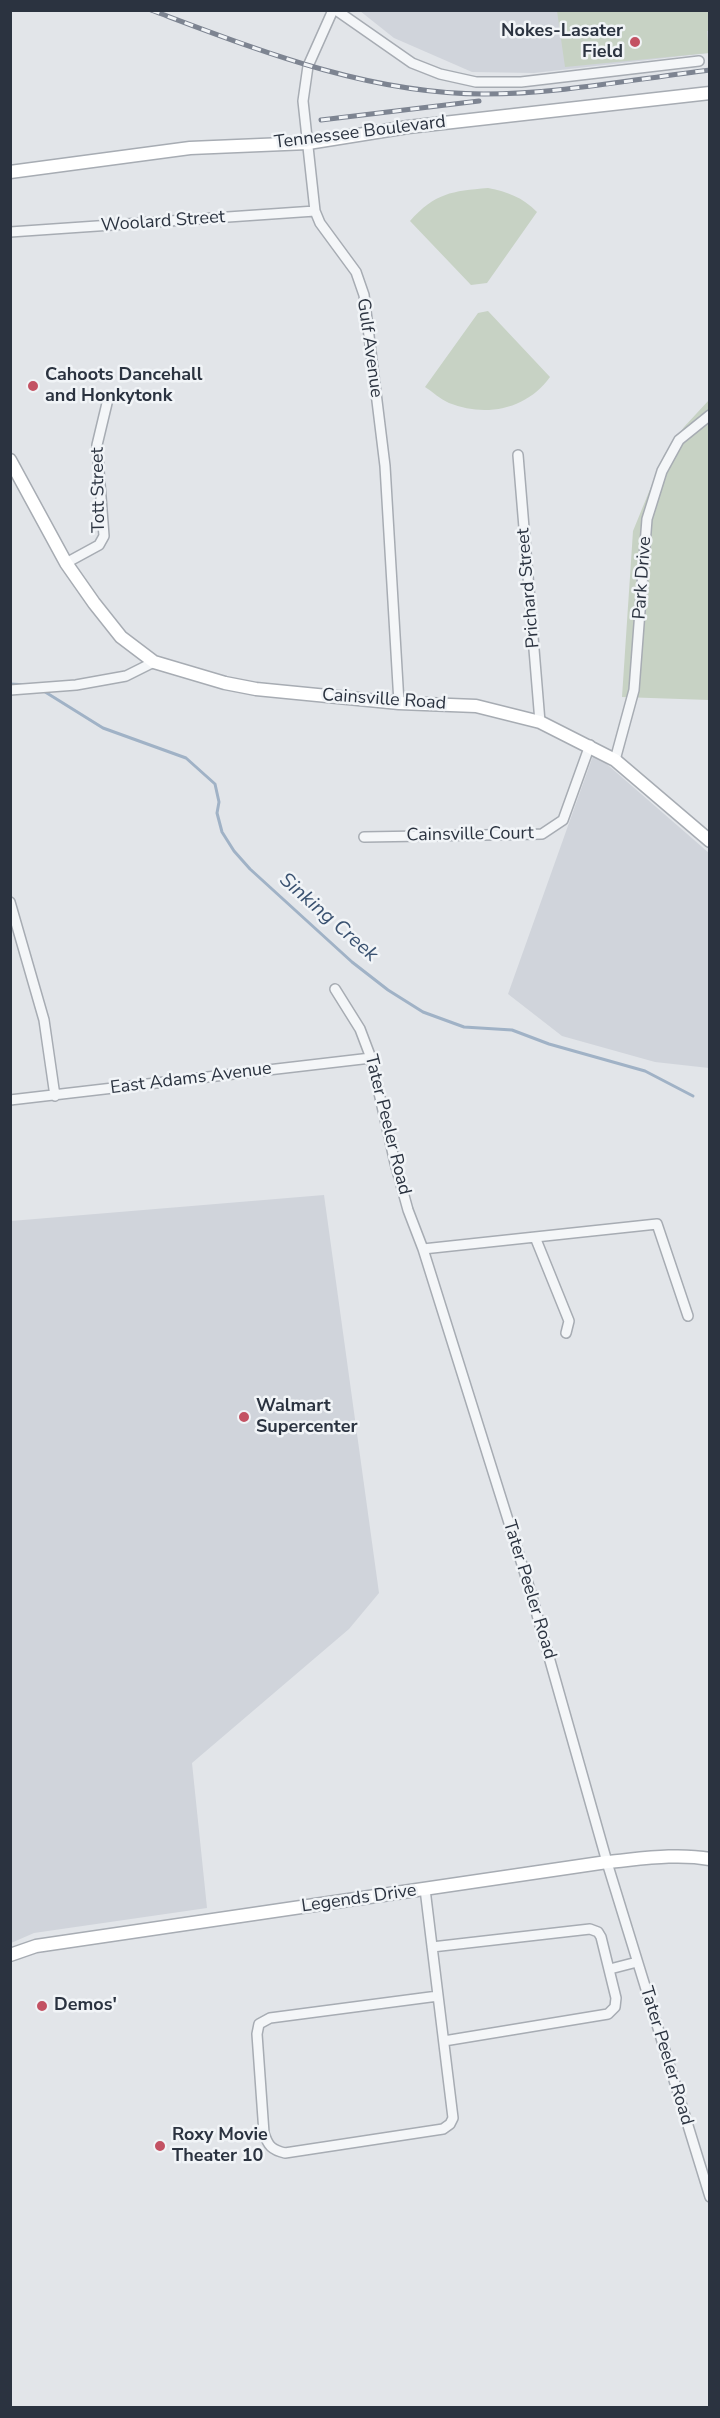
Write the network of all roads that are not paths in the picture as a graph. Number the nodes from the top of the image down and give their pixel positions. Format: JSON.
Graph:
{"nodes":[{"id":1,"x":335,"y":10,"type":"edge"},
{"id":2,"x":699,"y":61,"type":"dead end"},
{"id":3,"x":709,"y":94,"type":"edge"},
{"id":4,"x":308,"y":143,"type":"junction"},
{"id":5,"x":10,"y":172,"type":"edge"},
{"id":6,"x":315,"y":211,"type":"junction"},
{"id":7,"x":10,"y":232,"type":"edge"},
{"id":8,"x":108,"y":399,"type":"dead end"},
{"id":9,"x":710,"y":414,"type":"edge"},
{"id":10,"x":518,"y":455,"type":"dead end"},
{"id":11,"x":10,"y":460,"type":"edge"},
{"id":12,"x":66,"y":563,"type":"junction"},
{"id":13,"x":154,"y":662,"type":"junction"},
{"id":14,"x":10,"y":690,"type":"edge"},
{"id":15,"x":399,"y":703,"type":"junction"},
{"id":16,"x":540,"y":722,"type":"junction"},
{"id":17,"x":590,"y":745,"type":"junction"},
{"id":18,"x":615,"y":759,"type":"junction"},
{"id":19,"x":364,"y":837,"type":"dead end"},
{"id":20,"x":710,"y":842,"type":"edge"},
{"id":21,"x":10,"y":902,"type":"edge"},
{"id":22,"x":335,"y":989,"type":"dead end"},
{"id":23,"x":371,"y":1058,"type":"junction"},
{"id":24,"x":56,"y":1096,"type":"junction"},
{"id":25,"x":10,"y":1100,"type":"edge"},
{"id":26,"x":535,"y":1237,"type":"junction"},
{"id":27,"x":423,"y":1249,"type":"junction"},
{"id":28,"x":688,"y":1316,"type":"dead end"},
{"id":29,"x":566,"y":1333,"type":"dead end"},
{"id":30,"x":710,"y":1859,"type":"edge"},
{"id":31,"x":607,"y":1862,"type":"junction"},
{"id":32,"x":425,"y":1889,"type":"junction"},
{"id":33,"x":432,"y":1947,"type":"junction"},
{"id":34,"x":10,"y":1955,"type":"edge"},
{"id":35,"x":637,"y":1962,"type":"junction"},
{"id":36,"x":610,"y":1969,"type":"junction"},
{"id":37,"x":438,"y":1996,"type":"junction"},
{"id":38,"x":444,"y":2041,"type":"junction"},
{"id":39,"x":710,"y":2197,"type":"edge"}],
"edges":[{"from":1,"to":2,"type":"street"},
{"from":1,"to":4,"type":"street","name":"Gulf Avenue"},
{"from":3,"to":4,"type":"street","name":"Tennessee Boulevard"},
{"from":4,"to":5,"type":"street","name":"Tennessee Boulevard"},
{"from":4,"to":6,"type":"street","name":"Gulf Avenue"},
{"from":6,"to":7,"type":"street","name":"Woolard Street"},
{"from":6,"to":15,"type":"street","name":"Gulf Avenue"},
{"from":8,"to":12,"type":"street","name":"Tott Street"},
{"from":9,"to":18,"type":"street","name":"Park Drive"},
{"from":10,"to":16,"type":"street","name":"Prichard Street"},
{"from":11,"to":12,"type":"street","name":"Cainsville Road"},
{"from":12,"to":13,"type":"street","name":"Cainsville Road"},
{"from":13,"to":14,"type":"street"},
{"from":13,"to":15,"type":"street","name":"Cainsville Road"},
{"from":15,"to":16,"type":"street","name":"Cainsville Road"},
{"from":16,"to":17,"type":"street","name":"Cainsville Road"},
{"from":17,"to":18,"type":"street","name":"Cainsville Road"},
{"from":17,"to":19,"type":"street","name":"Cainsville Court"},
{"from":18,"to":20,"type":"street","name":"Cainsville Road"},
{"from":21,"to":24,"type":"street"},
{"from":22,"to":23,"type":"street","name":"Tater Peeler Road"},
{"from":23,"to":24,"type":"street","name":"East Adams Avenue"},
{"from":23,"to":27,"type":"street","name":"Tater Peeler Road"},
{"from":24,"to":25,"type":"street","name":"East Adams Avenue"},
{"from":26,"to":27,"type":"street"},
{"from":26,"to":28,"type":"street"},
{"from":26,"to":29,"type":"street"},
{"from":27,"to":31,"type":"street","name":"Tater Peeler Road"},
{"from":30,"to":31,"type":"street","name":"Legends Drive"},
{"from":31,"to":32,"type":"street","name":"Legends Drive"},
{"from":31,"to":35,"type":"street","name":"Tater Peeler Road"},
{"from":32,"to":33,"type":"street"},
{"from":32,"to":34,"type":"street","name":"Legends Drive"},
{"from":33,"to":36,"type":"street"},
{"from":33,"to":37,"type":"street"},
{"from":35,"to":36,"type":"street"},
{"from":35,"to":39,"type":"street","name":"Tater Peeler Road"},
{"from":36,"to":38,"type":"street"},
{"from":37,"to":38,"type":"street"},
{"from":37,"to":38,"type":"street"}]}
